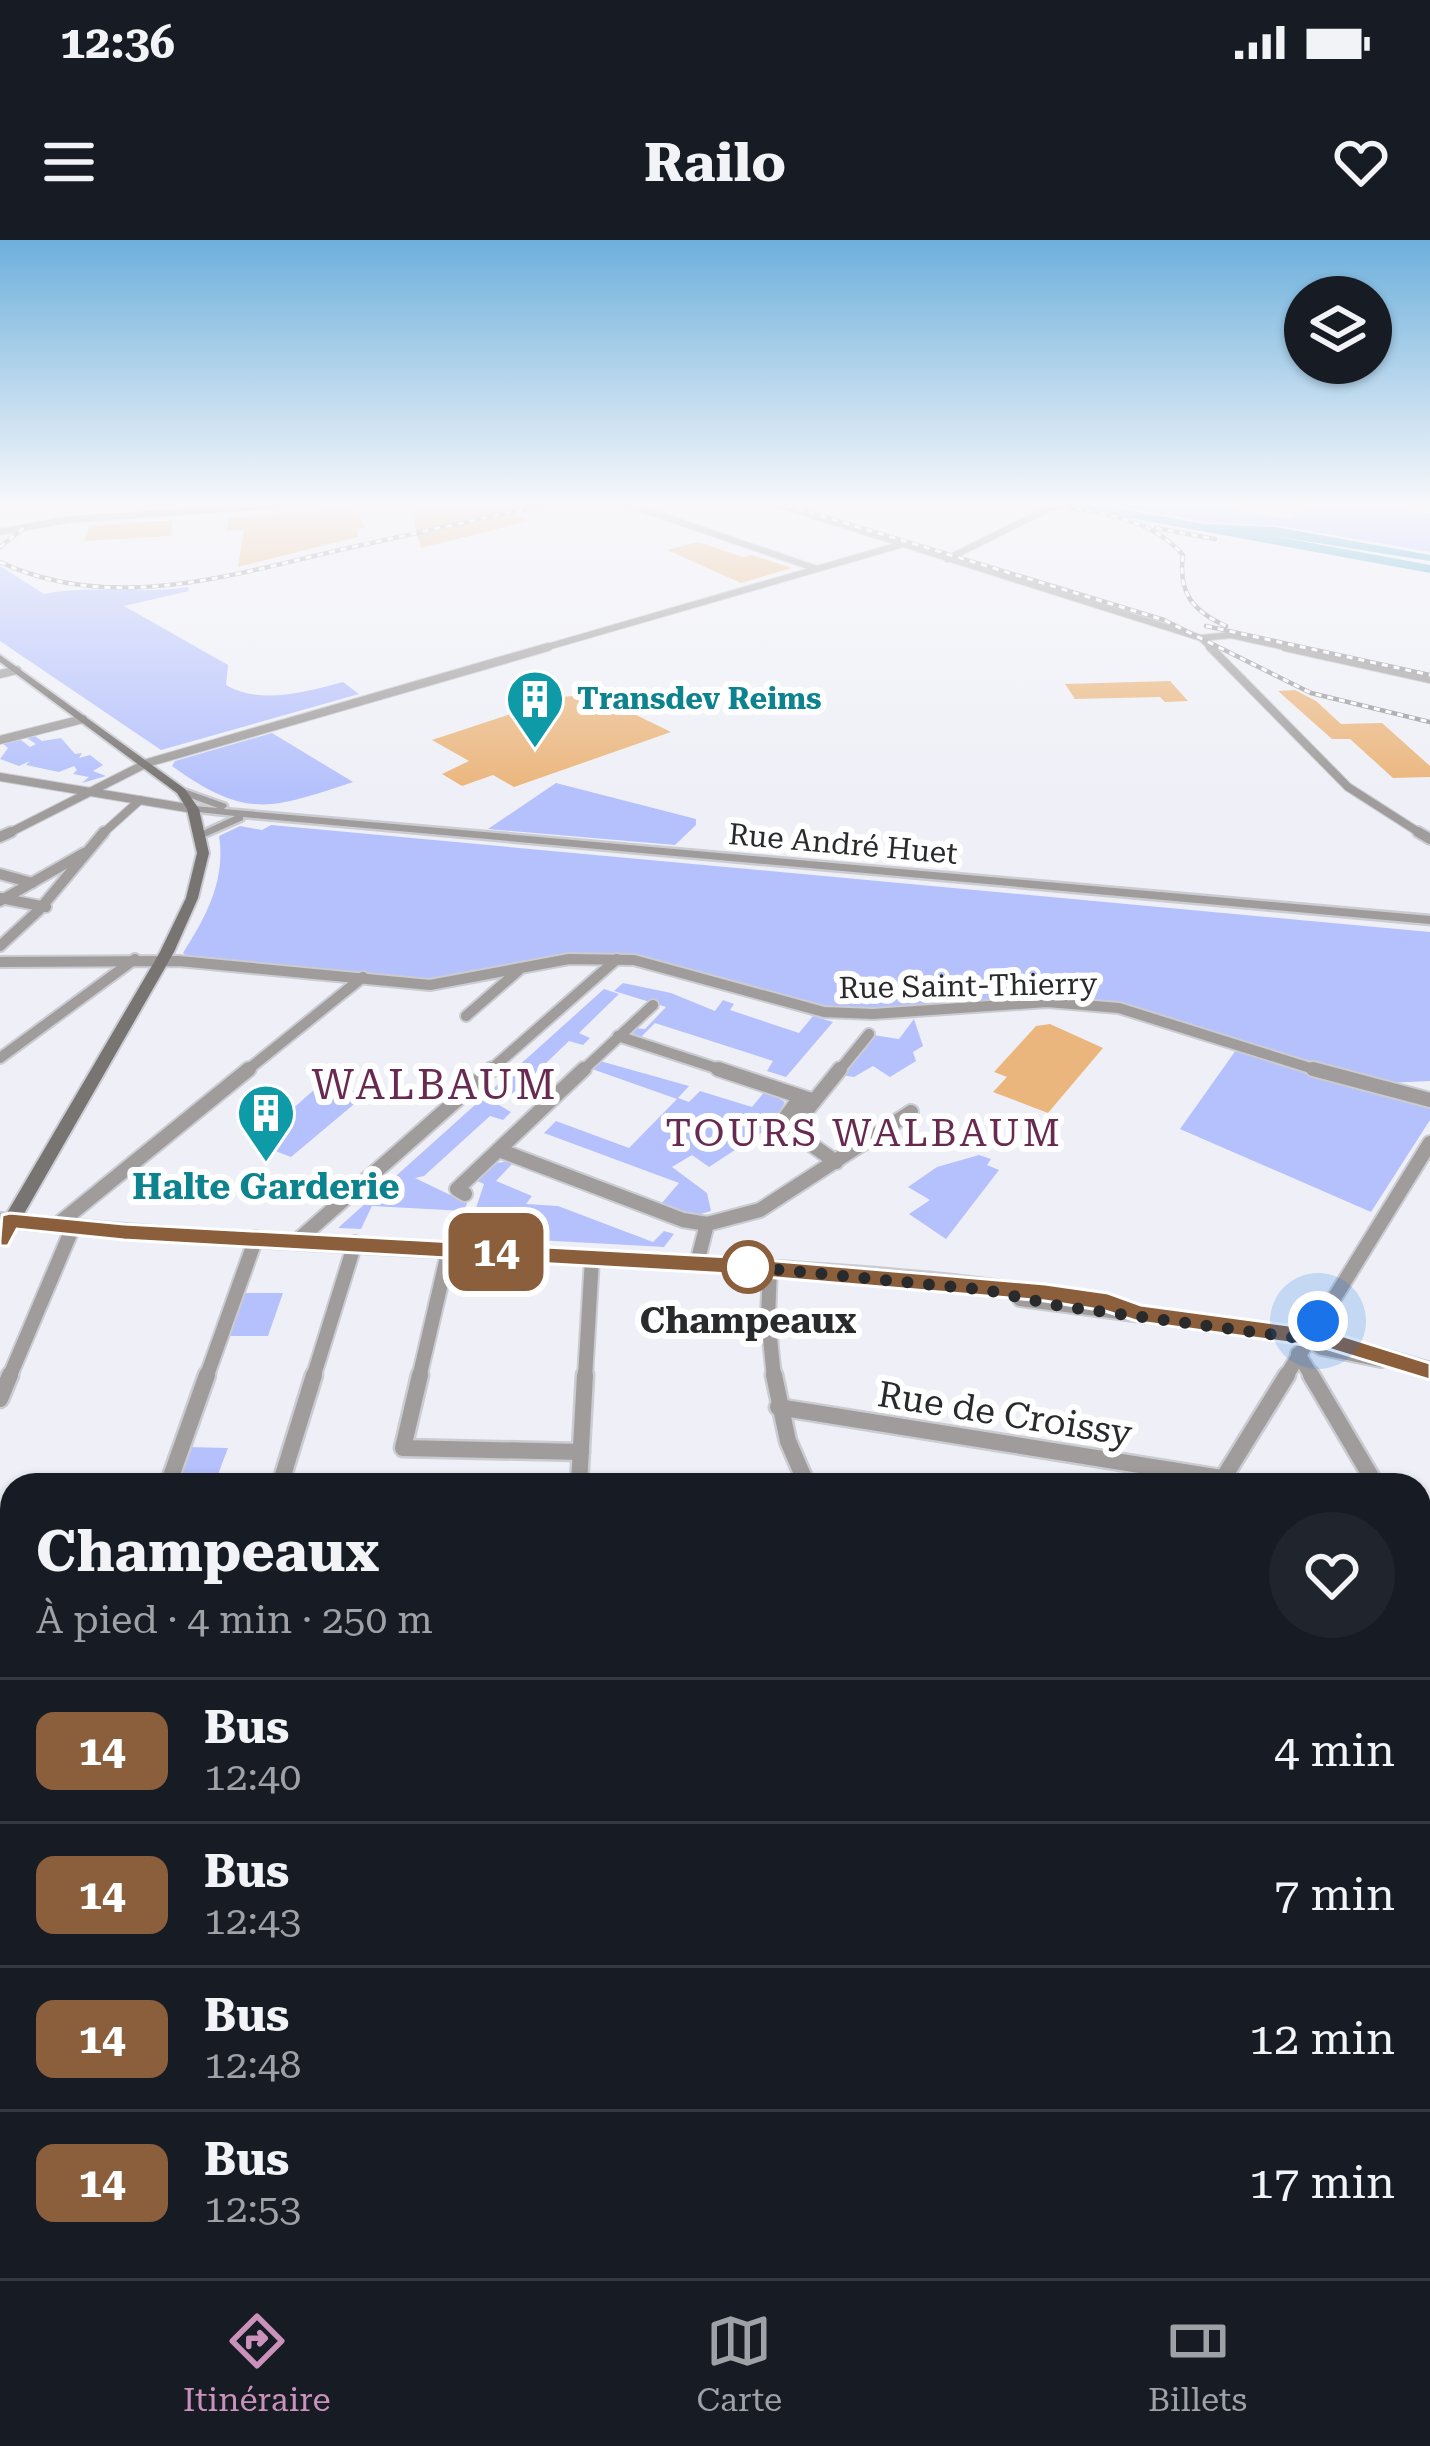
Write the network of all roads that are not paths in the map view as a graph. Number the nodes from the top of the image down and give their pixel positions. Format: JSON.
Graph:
{"nodes":[{"id":1,"x":710,"y":600,"type":"edge"},
{"id":2,"x":1080,"y":600,"type":"edge"},
{"id":3,"x":1201,"y":638,"type":"junction"},
{"id":4,"x":0,"y":658,"type":"edge"},
{"id":5,"x":17,"y":670,"type":"junction"},
{"id":6,"x":0,"y":674,"type":"edge"},
{"id":7,"x":1430,"y":679,"type":"edge"},
{"id":8,"x":83,"y":719,"type":"junction"},
{"id":9,"x":0,"y":740,"type":"edge"},
{"id":10,"x":147,"y":763,"type":"junction"},
{"id":11,"x":0,"y":777,"type":"edge"},
{"id":12,"x":181,"y":790,"type":"junction"},
{"id":13,"x":87,"y":791,"type":"junction"},
{"id":14,"x":140,"y":800,"type":"junction"},
{"id":15,"x":193,"y":809,"type":"junction"},
{"id":16,"x":251,"y":815,"type":"junction"},
{"id":17,"x":200,"y":836,"type":"junction"},
{"id":18,"x":0,"y":837,"type":"edge"},
{"id":19,"x":1430,"y":839,"type":"edge"},
{"id":20,"x":84,"y":853,"type":"junction"},
{"id":21,"x":0,"y":874,"type":"edge"},
{"id":22,"x":32,"y":883,"type":"junction"},
{"id":23,"x":1,"y":900,"type":"edge"},
{"id":24,"x":46,"y":907,"type":"junction"},
{"id":25,"x":1430,"y":920,"type":"edge"},
{"id":26,"x":0,"y":946,"type":"edge"},
{"id":27,"x":135,"y":959,"type":"junction"},
{"id":28,"x":617,"y":959,"type":"junction"},
{"id":29,"x":162,"y":960,"type":"junction"},
{"id":30,"x":0,"y":962,"type":"edge"},
{"id":31,"x":523,"y":967,"type":"junction"},
{"id":32,"x":363,"y":977,"type":"junction"},
{"id":33,"x":653,"y":1005,"type":"dead end"},
{"id":34,"x":466,"y":1016,"type":"dead end"},
{"id":35,"x":868,"y":1034,"type":"dead end"},
{"id":36,"x":618,"y":1036,"type":"junction"},
{"id":37,"x":0,"y":1058,"type":"edge"},
{"id":38,"x":807,"y":1099,"type":"junction"},
{"id":39,"x":1430,"y":1100,"type":"edge"},
{"id":40,"x":911,"y":1112,"type":"dead end"},
{"id":41,"x":1430,"y":1143,"type":"edge"},
{"id":42,"x":499,"y":1150,"type":"junction"},
{"id":43,"x":836,"y":1162,"type":"junction"},
{"id":44,"x":465,"y":1194,"type":"dead end"},
{"id":45,"x":5,"y":1221,"type":"edge"},
{"id":46,"x":706,"y":1224,"type":"junction"},
{"id":47,"x":65,"y":1226,"type":"junction"},
{"id":48,"x":256,"y":1238,"type":"junction"},
{"id":49,"x":0,"y":1240,"type":"edge"},
{"id":50,"x":298,"y":1240,"type":"junction"},
{"id":51,"x":356,"y":1243,"type":"junction"},
{"id":52,"x":449,"y":1249,"type":"junction"},
{"id":53,"x":592,"y":1258,"type":"junction"},
{"id":54,"x":697,"y":1263,"type":"junction"},
{"id":55,"x":770,"y":1268,"type":"junction"},
{"id":56,"x":1302,"y":1346,"type":"junction"},
{"id":57,"x":1430,"y":1370,"type":"edge"},
{"id":58,"x":0,"y":1400,"type":"edge"},
{"id":59,"x":778,"y":1407,"type":"junction"},
{"id":60,"x":580,"y":1452,"type":"junction"},
{"id":61,"x":171,"y":1473,"type":"edge"},
{"id":62,"x":284,"y":1473,"type":"edge"},
{"id":63,"x":579,"y":1473,"type":"edge"},
{"id":64,"x":800,"y":1473,"type":"edge"},
{"id":65,"x":1167,"y":1473,"type":"edge"},
{"id":66,"x":1225,"y":1473,"type":"edge"},
{"id":67,"x":1370,"y":1473,"type":"edge"}],
"edges":[{"from":1,"to":10,"type":"street"},
{"from":2,"to":3,"type":"street"},
{"from":3,"to":7,"type":"street"},
{"from":3,"to":19,"type":"street"},
{"from":4,"to":5,"type":"main road"},
{"from":5,"to":6,"type":"street"},
{"from":5,"to":8,"type":"main road"},
{"from":8,"to":9,"type":"street"},
{"from":8,"to":10,"type":"main road"},
{"from":10,"to":12,"type":"main road"},
{"from":10,"to":13,"type":"street"},
{"from":11,"to":13,"type":"street"},
{"from":12,"to":15,"type":"main road"},
{"from":12,"to":16,"type":"street"},
{"from":13,"to":14,"type":"street"},
{"from":13,"to":18,"type":"street"},
{"from":14,"to":15,"type":"street"},
{"from":14,"to":20,"type":"street"},
{"from":15,"to":16,"type":"street","name":"Rue André Huet"},
{"from":15,"to":17,"type":"main road"},
{"from":16,"to":17,"type":"street","name":"Rue André Huet"},
{"from":16,"to":25,"type":"street","name":"Rue André Huet"},
{"from":17,"to":29,"type":"main road"},
{"from":20,"to":22,"type":"street"},
{"from":20,"to":24,"type":"street"},
{"from":21,"to":22,"type":"street"},
{"from":22,"to":23,"type":"street"},
{"from":23,"to":24,"type":"street"},
{"from":24,"to":26,"type":"street"},
{"from":27,"to":29,"type":"street","name":"Rue Saint-Thierry"},
{"from":27,"to":30,"type":"street","name":"Rue Saint-Thierry"},
{"from":27,"to":37,"type":"street"},
{"from":28,"to":31,"type":"street","name":"Rue Saint-Thierry"},
{"from":28,"to":39,"type":"street","name":"Rue Saint-Thierry"},
{"from":28,"to":50,"type":"street"},
{"from":29,"to":32,"type":"street","name":"Rue Saint-Thierry"},
{"from":29,"to":45,"type":"main road"},
{"from":31,"to":32,"type":"street","name":"Rue Saint-Thierry"},
{"from":31,"to":34,"type":"street"},
{"from":32,"to":47,"type":"street"},
{"from":33,"to":36,"type":"street"},
{"from":35,"to":38,"type":"street"},
{"from":36,"to":38,"type":"street"},
{"from":36,"to":42,"type":"street"},
{"from":38,"to":43,"type":"street"},
{"from":40,"to":43,"type":"street"},
{"from":41,"to":56,"type":"street"},
{"from":42,"to":44,"type":"street"},
{"from":42,"to":46,"type":"street"},
{"from":43,"to":46,"type":"street"},
{"from":45,"to":47,"type":"street"},
{"from":45,"to":49,"type":"main road"},
{"from":46,"to":54,"type":"street"},
{"from":47,"to":48,"type":"street"},
{"from":47,"to":58,"type":"street"},
{"from":48,"to":50,"type":"street"},
{"from":48,"to":61,"type":"street"},
{"from":50,"to":51,"type":"street"},
{"from":51,"to":52,"type":"street"},
{"from":51,"to":62,"type":"street"},
{"from":52,"to":53,"type":"street"},
{"from":52,"to":60,"type":"street"},
{"from":53,"to":54,"type":"street"},
{"from":53,"to":60,"type":"street"},
{"from":54,"to":55,"type":"street"},
{"from":55,"to":56,"type":"street"},
{"from":55,"to":59,"type":"street"},
{"from":56,"to":57,"type":"street"},
{"from":56,"to":66,"type":"street"},
{"from":56,"to":67,"type":"street"},
{"from":59,"to":64,"type":"street"},
{"from":59,"to":65,"type":"street","name":"Rue de Croissy"},
{"from":60,"to":63,"type":"street"}]}
